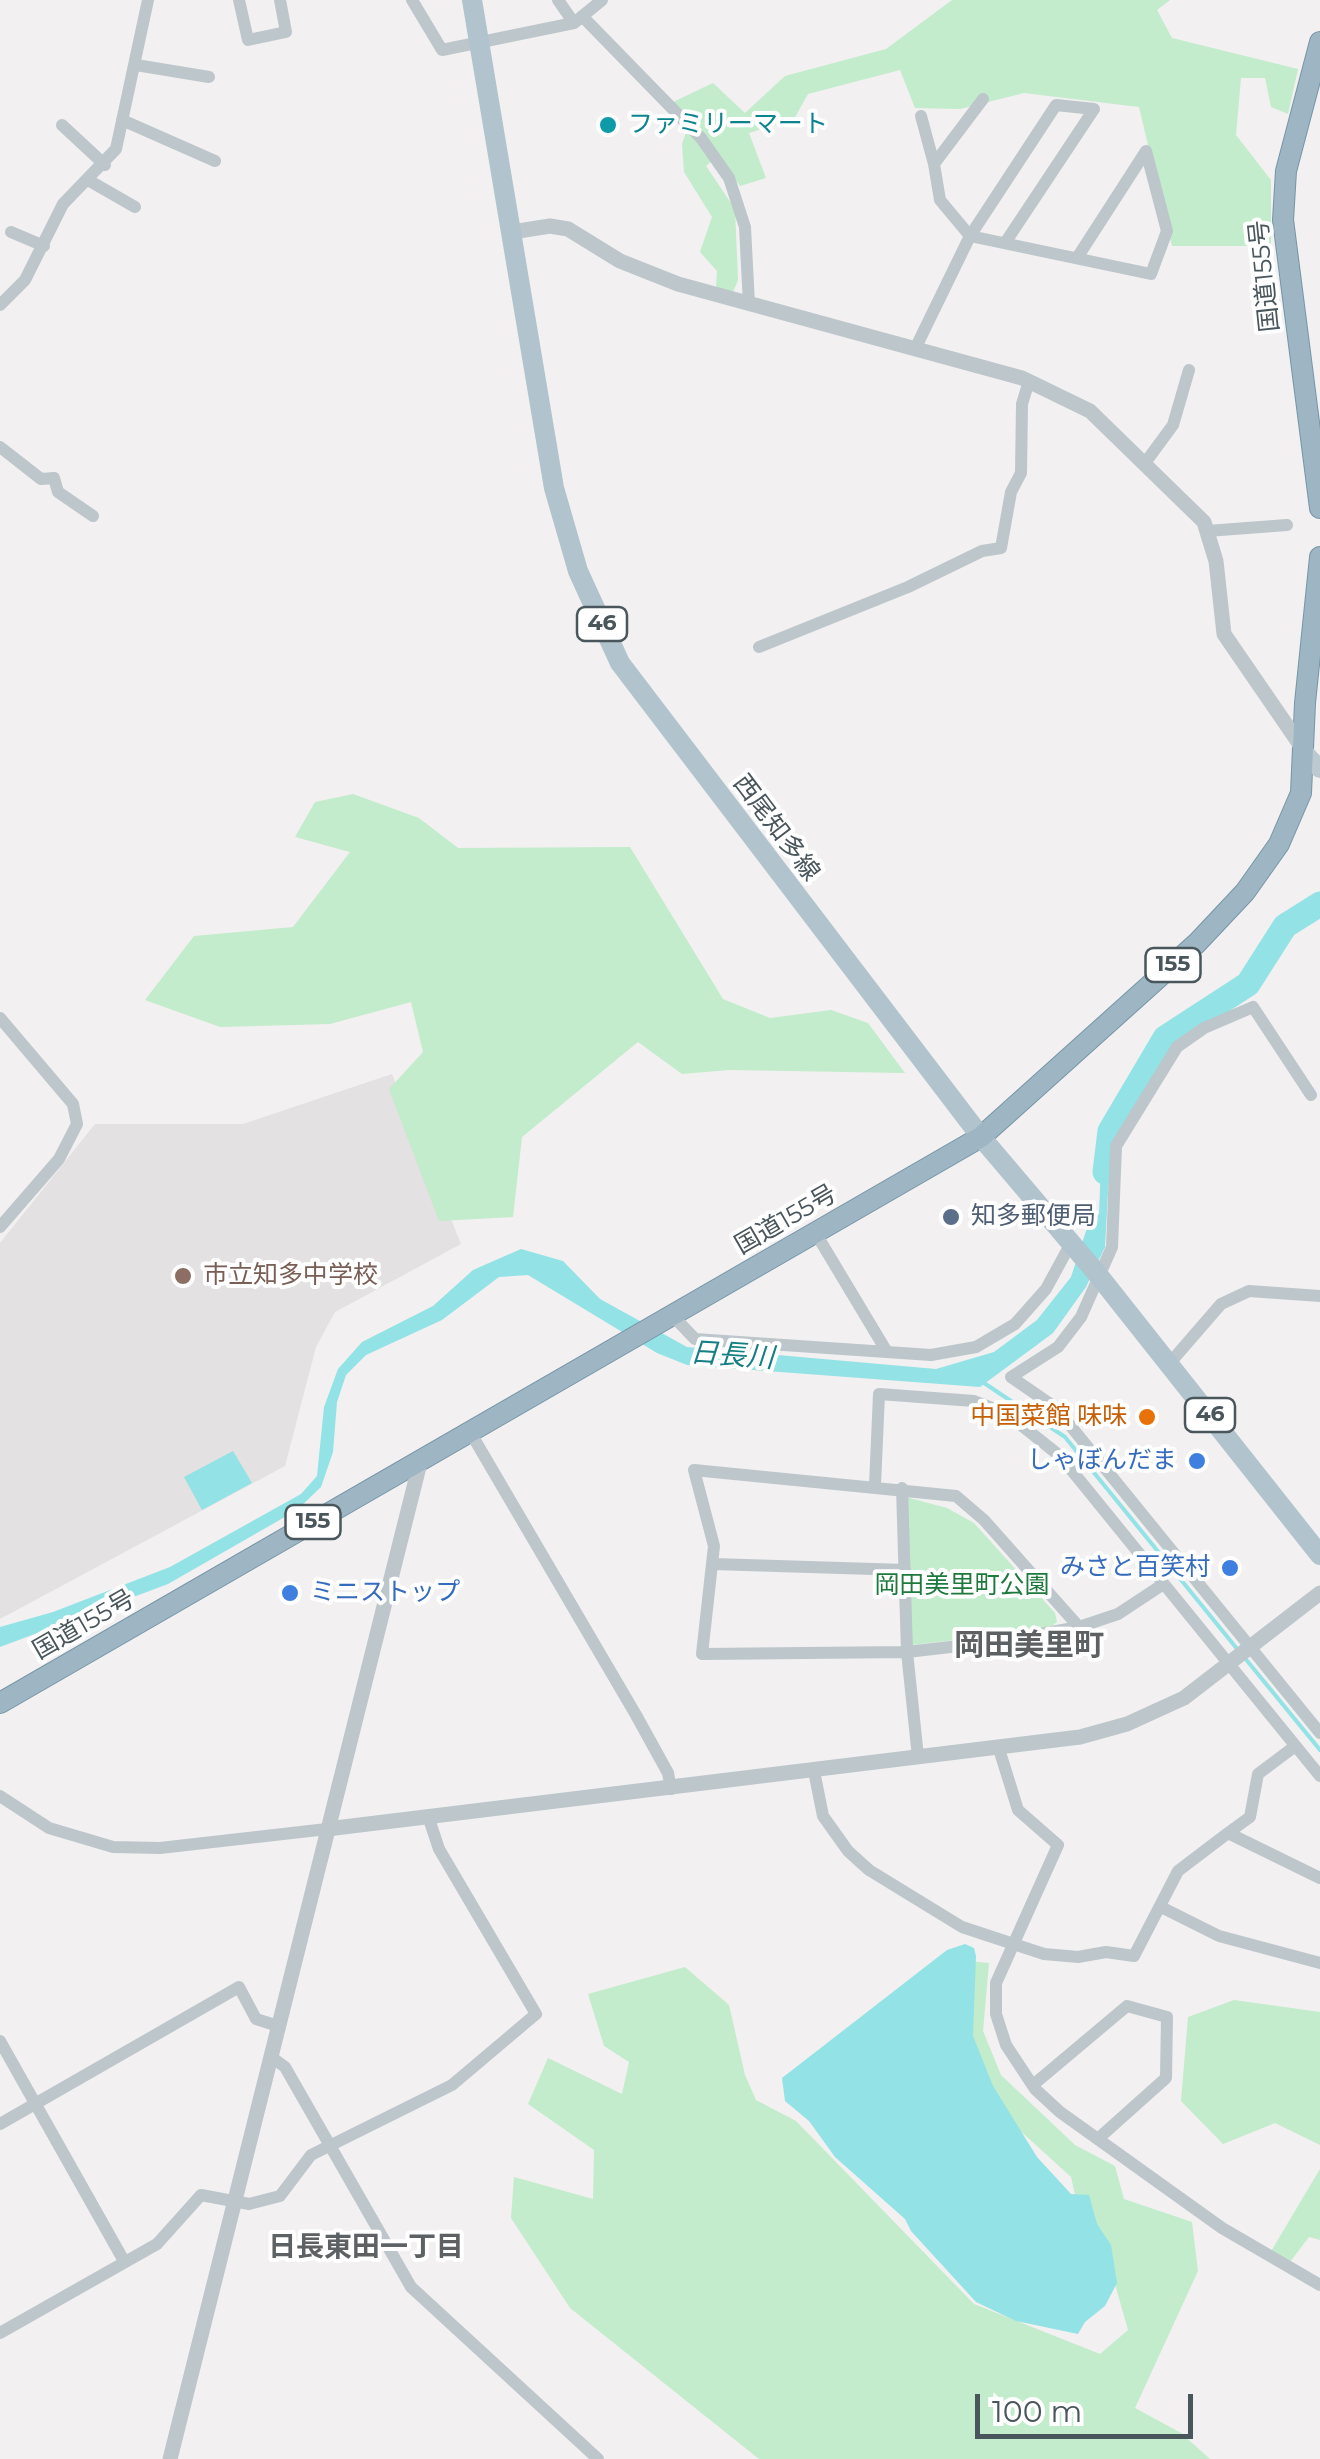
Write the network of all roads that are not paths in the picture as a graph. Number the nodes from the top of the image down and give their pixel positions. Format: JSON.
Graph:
{"nodes":[{"id":1,"x":148,"y":0,"type":"edge"},
{"id":2,"x":239,"y":0,"type":"edge"},
{"id":3,"x":280,"y":0,"type":"edge"},
{"id":4,"x":412,"y":0,"type":"edge"},
{"id":5,"x":472,"y":0,"type":"edge"},
{"id":6,"x":558,"y":0,"type":"edge"},
{"id":7,"x":602,"y":0,"type":"edge"},
{"id":8,"x":578,"y":20,"type":"junction"},
{"id":9,"x":482,"y":42,"type":"junction"},
{"id":10,"x":1320,"y":42,"type":"edge"},
{"id":11,"x":136,"y":66,"type":"junction"},
{"id":12,"x":210,"y":76,"type":"dead end"},
{"id":13,"x":983,"y":99,"type":"dead end"},
{"id":14,"x":921,"y":116,"type":"dead end"},
{"id":15,"x":122,"y":120,"type":"junction"},
{"id":16,"x":62,"y":125,"type":"dead end"},
{"id":17,"x":215,"y":161,"type":"dead end"},
{"id":18,"x":934,"y":164,"type":"junction"},
{"id":19,"x":105,"y":165,"type":"junction"},
{"id":20,"x":88,"y":180,"type":"junction"},
{"id":21,"x":135,"y":208,"type":"dead end"},
{"id":22,"x":11,"y":232,"type":"dead end"},
{"id":23,"x":512,"y":232,"type":"junction"},
{"id":24,"x":970,"y":236,"type":"junction"},
{"id":25,"x":1005,"y":243,"type":"junction"},
{"id":26,"x":44,"y":246,"type":"junction"},
{"id":27,"x":1077,"y":258,"type":"junction"},
{"id":28,"x":749,"y":304,"type":"junction"},
{"id":29,"x":0,"y":305,"type":"edge"},
{"id":30,"x":915,"y":349,"type":"junction"},
{"id":31,"x":1190,"y":370,"type":"dead end"},
{"id":32,"x":1029,"y":381,"type":"junction"},
{"id":33,"x":1316,"y":433,"type":"edge"},
{"id":34,"x":0,"y":447,"type":"edge"},
{"id":35,"x":1146,"y":463,"type":"junction"},
{"id":36,"x":1320,"y":508,"type":"edge"},
{"id":37,"x":93,"y":516,"type":"dead end"},
{"id":38,"x":1288,"y":525,"type":"dead end"},
{"id":39,"x":1207,"y":531,"type":"junction"},
{"id":40,"x":1320,"y":557,"type":"edge"},
{"id":41,"x":758,"y":647,"type":"dead end"},
{"id":42,"x":1305,"y":753,"type":"junction"},
{"id":43,"x":1320,"y":769,"type":"edge"},
{"id":44,"x":0,"y":1018,"type":"edge"},
{"id":45,"x":1311,"y":1096,"type":"dead end"},
{"id":46,"x":981,"y":1137,"type":"junction"},
{"id":47,"x":0,"y":1227,"type":"edge"},
{"id":48,"x":815,"y":1232,"type":"junction"},
{"id":49,"x":1072,"y":1243,"type":"junction"},
{"id":50,"x":1099,"y":1276,"type":"junction"},
{"id":51,"x":1320,"y":1296,"type":"edge"},
{"id":52,"x":672,"y":1315,"type":"junction"},
{"id":53,"x":887,"y":1352,"type":"junction"},
{"id":54,"x":1169,"y":1364,"type":"junction"},
{"id":55,"x":469,"y":1430,"type":"junction"},
{"id":56,"x":421,"y":1459,"type":"junction"},
{"id":57,"x":875,"y":1485,"type":"junction"},
{"id":58,"x":902,"y":1488,"type":"junction"},
{"id":59,"x":1320,"y":1554,"type":"edge"},
{"id":60,"x":713,"y":1564,"type":"junction"},
{"id":61,"x":905,"y":1570,"type":"junction"},
{"id":62,"x":1162,"y":1584,"type":"junction"},
{"id":63,"x":1320,"y":1593,"type":"edge"},
{"id":64,"x":1079,"y":1627,"type":"junction"},
{"id":65,"x":1251,"y":1649,"type":"junction"},
{"id":66,"x":907,"y":1652,"type":"junction"},
{"id":67,"x":1231,"y":1665,"type":"junction"},
{"id":68,"x":0,"y":1703,"type":"edge"},
{"id":69,"x":1320,"y":1734,"type":"edge"},
{"id":70,"x":1294,"y":1747,"type":"junction"},
{"id":71,"x":999,"y":1749,"type":"junction"},
{"id":72,"x":918,"y":1757,"type":"junction"},
{"id":73,"x":814,"y":1771,"type":"junction"},
{"id":74,"x":1320,"y":1776,"type":"edge"},
{"id":75,"x":672,"y":1788,"type":"junction"},
{"id":76,"x":0,"y":1796,"type":"edge"},
{"id":77,"x":429,"y":1819,"type":"junction"},
{"id":78,"x":328,"y":1829,"type":"junction"},
{"id":79,"x":1228,"y":1833,"type":"junction"},
{"id":80,"x":1320,"y":1878,"type":"edge"},
{"id":81,"x":1161,"y":1907,"type":"junction"},
{"id":82,"x":1011,"y":1945,"type":"junction"},
{"id":83,"x":1320,"y":1962,"type":"edge"},
{"id":84,"x":278,"y":2026,"type":"junction"},
{"id":85,"x":0,"y":2041,"type":"edge"},
{"id":86,"x":270,"y":2056,"type":"junction"},
{"id":87,"x":1033,"y":2085,"type":"junction"},
{"id":88,"x":36,"y":2104,"type":"junction"},
{"id":89,"x":0,"y":2124,"type":"edge"},
{"id":90,"x":1100,"y":2136,"type":"junction"},
{"id":91,"x":329,"y":2144,"type":"junction"},
{"id":92,"x":233,"y":2199,"type":"junction"},
{"id":93,"x":124,"y":2262,"type":"junction"},
{"id":94,"x":1320,"y":2285,"type":"edge"},
{"id":95,"x":0,"y":2333,"type":"edge"},
{"id":96,"x":170,"y":2459,"type":"edge"},
{"id":97,"x":598,"y":2459,"type":"edge"}],
"edges":[{"from":1,"to":11,"type":"street"},
{"from":2,"to":3,"type":"street"},
{"from":4,"to":9,"type":"street"},
{"from":5,"to":9,"type":"main road","name":"西尾知多線","number":"46"},
{"from":6,"to":8,"type":"street"},
{"from":7,"to":8,"type":"street"},
{"from":8,"to":9,"type":"street"},
{"from":8,"to":28,"type":"street"},
{"from":9,"to":23,"type":"main road","name":"西尾知多線","number":"46"},
{"from":10,"to":33,"type":"highway","name":"国道155号"},
{"from":11,"to":12,"type":"street"},
{"from":11,"to":15,"type":"street"},
{"from":13,"to":18,"type":"street"},
{"from":14,"to":18,"type":"street"},
{"from":15,"to":17,"type":"street"},
{"from":15,"to":19,"type":"street"},
{"from":16,"to":19,"type":"street"},
{"from":18,"to":24,"type":"street"},
{"from":19,"to":20,"type":"street"},
{"from":20,"to":21,"type":"street"},
{"from":20,"to":26,"type":"street"},
{"from":22,"to":26,"type":"street"},
{"from":23,"to":28,"type":"street"},
{"from":23,"to":46,"type":"main road","name":"西尾知多線","number":"46"},
{"from":24,"to":25,"type":"street"},
{"from":24,"to":25,"type":"street"},
{"from":24,"to":30,"type":"street"},
{"from":25,"to":27,"type":"street"},
{"from":26,"to":29,"type":"street"},
{"from":27,"to":27,"type":"street"},
{"from":28,"to":30,"type":"street"},
{"from":30,"to":32,"type":"street"},
{"from":31,"to":35,"type":"street"},
{"from":32,"to":35,"type":"street"},
{"from":32,"to":41,"type":"street"},
{"from":33,"to":36,"type":"highway","name":"国道155号"},
{"from":34,"to":37,"type":"street"},
{"from":35,"to":39,"type":"street"},
{"from":38,"to":39,"type":"street"},
{"from":39,"to":42,"type":"street"},
{"from":40,"to":42,"type":"highway","name":"国道155号","number":"155"},
{"from":42,"to":43,"type":"main road"},
{"from":42,"to":46,"type":"highway","name":"国道155号","number":"155"},
{"from":44,"to":47,"type":"street"},
{"from":45,"to":50,"type":"street"},
{"from":46,"to":48,"type":"highway","name":"国道155号","number":"155"},
{"from":46,"to":49,"type":"main road","name":"西尾知多線","number":"46"},
{"from":48,"to":52,"type":"highway","name":"国道155号","number":"155"},
{"from":48,"to":53,"type":"street"},
{"from":49,"to":50,"type":"main road","name":"西尾知多線","number":"46"},
{"from":49,"to":53,"type":"street"},
{"from":50,"to":54,"type":"main road","name":"西尾知多線","number":"46"},
{"from":50,"to":65,"type":"street"},
{"from":51,"to":54,"type":"street"},
{"from":52,"to":53,"type":"street"},
{"from":52,"to":55,"type":"highway","name":"国道155号","number":"155"},
{"from":54,"to":59,"type":"main road","name":"西尾知多線","number":"46"},
{"from":55,"to":56,"type":"highway","name":"国道155号","number":"155"},
{"from":55,"to":75,"type":"street"},
{"from":56,"to":68,"type":"highway","name":"国道155号","number":"155"},
{"from":56,"to":78,"type":"street"},
{"from":57,"to":58,"type":"street"},
{"from":57,"to":60,"type":"street"},
{"from":57,"to":62,"type":"street"},
{"from":58,"to":61,"type":"street"},
{"from":58,"to":64,"type":"street"},
{"from":60,"to":61,"type":"street"},
{"from":60,"to":66,"type":"street"},
{"from":61,"to":66,"type":"street"},
{"from":62,"to":64,"type":"street"},
{"from":62,"to":67,"type":"street"},
{"from":63,"to":65,"type":"street"},
{"from":64,"to":66,"type":"street"},
{"from":65,"to":67,"type":"street"},
{"from":65,"to":69,"type":"street"},
{"from":66,"to":72,"type":"street"},
{"from":67,"to":70,"type":"street"},
{"from":67,"to":71,"type":"street"},
{"from":70,"to":74,"type":"street"},
{"from":70,"to":79,"type":"street"},
{"from":71,"to":72,"type":"street"},
{"from":71,"to":82,"type":"street"},
{"from":72,"to":73,"type":"street"},
{"from":73,"to":75,"type":"street"},
{"from":73,"to":82,"type":"street"},
{"from":75,"to":77,"type":"street"},
{"from":76,"to":78,"type":"street"},
{"from":77,"to":78,"type":"street"},
{"from":77,"to":91,"type":"street"},
{"from":78,"to":84,"type":"street"},
{"from":79,"to":80,"type":"street"},
{"from":79,"to":81,"type":"street"},
{"from":81,"to":82,"type":"street"},
{"from":81,"to":83,"type":"street"},
{"from":82,"to":87,"type":"street"},
{"from":84,"to":86,"type":"street"},
{"from":84,"to":88,"type":"street"},
{"from":85,"to":88,"type":"street"},
{"from":86,"to":91,"type":"street"},
{"from":86,"to":92,"type":"street"},
{"from":87,"to":90,"type":"street"},
{"from":87,"to":90,"type":"street"},
{"from":88,"to":89,"type":"street"},
{"from":88,"to":93,"type":"street"},
{"from":90,"to":94,"type":"street"},
{"from":91,"to":92,"type":"street"},
{"from":91,"to":97,"type":"street"},
{"from":92,"to":93,"type":"street"},
{"from":92,"to":96,"type":"street"},
{"from":93,"to":95,"type":"street"}]}
